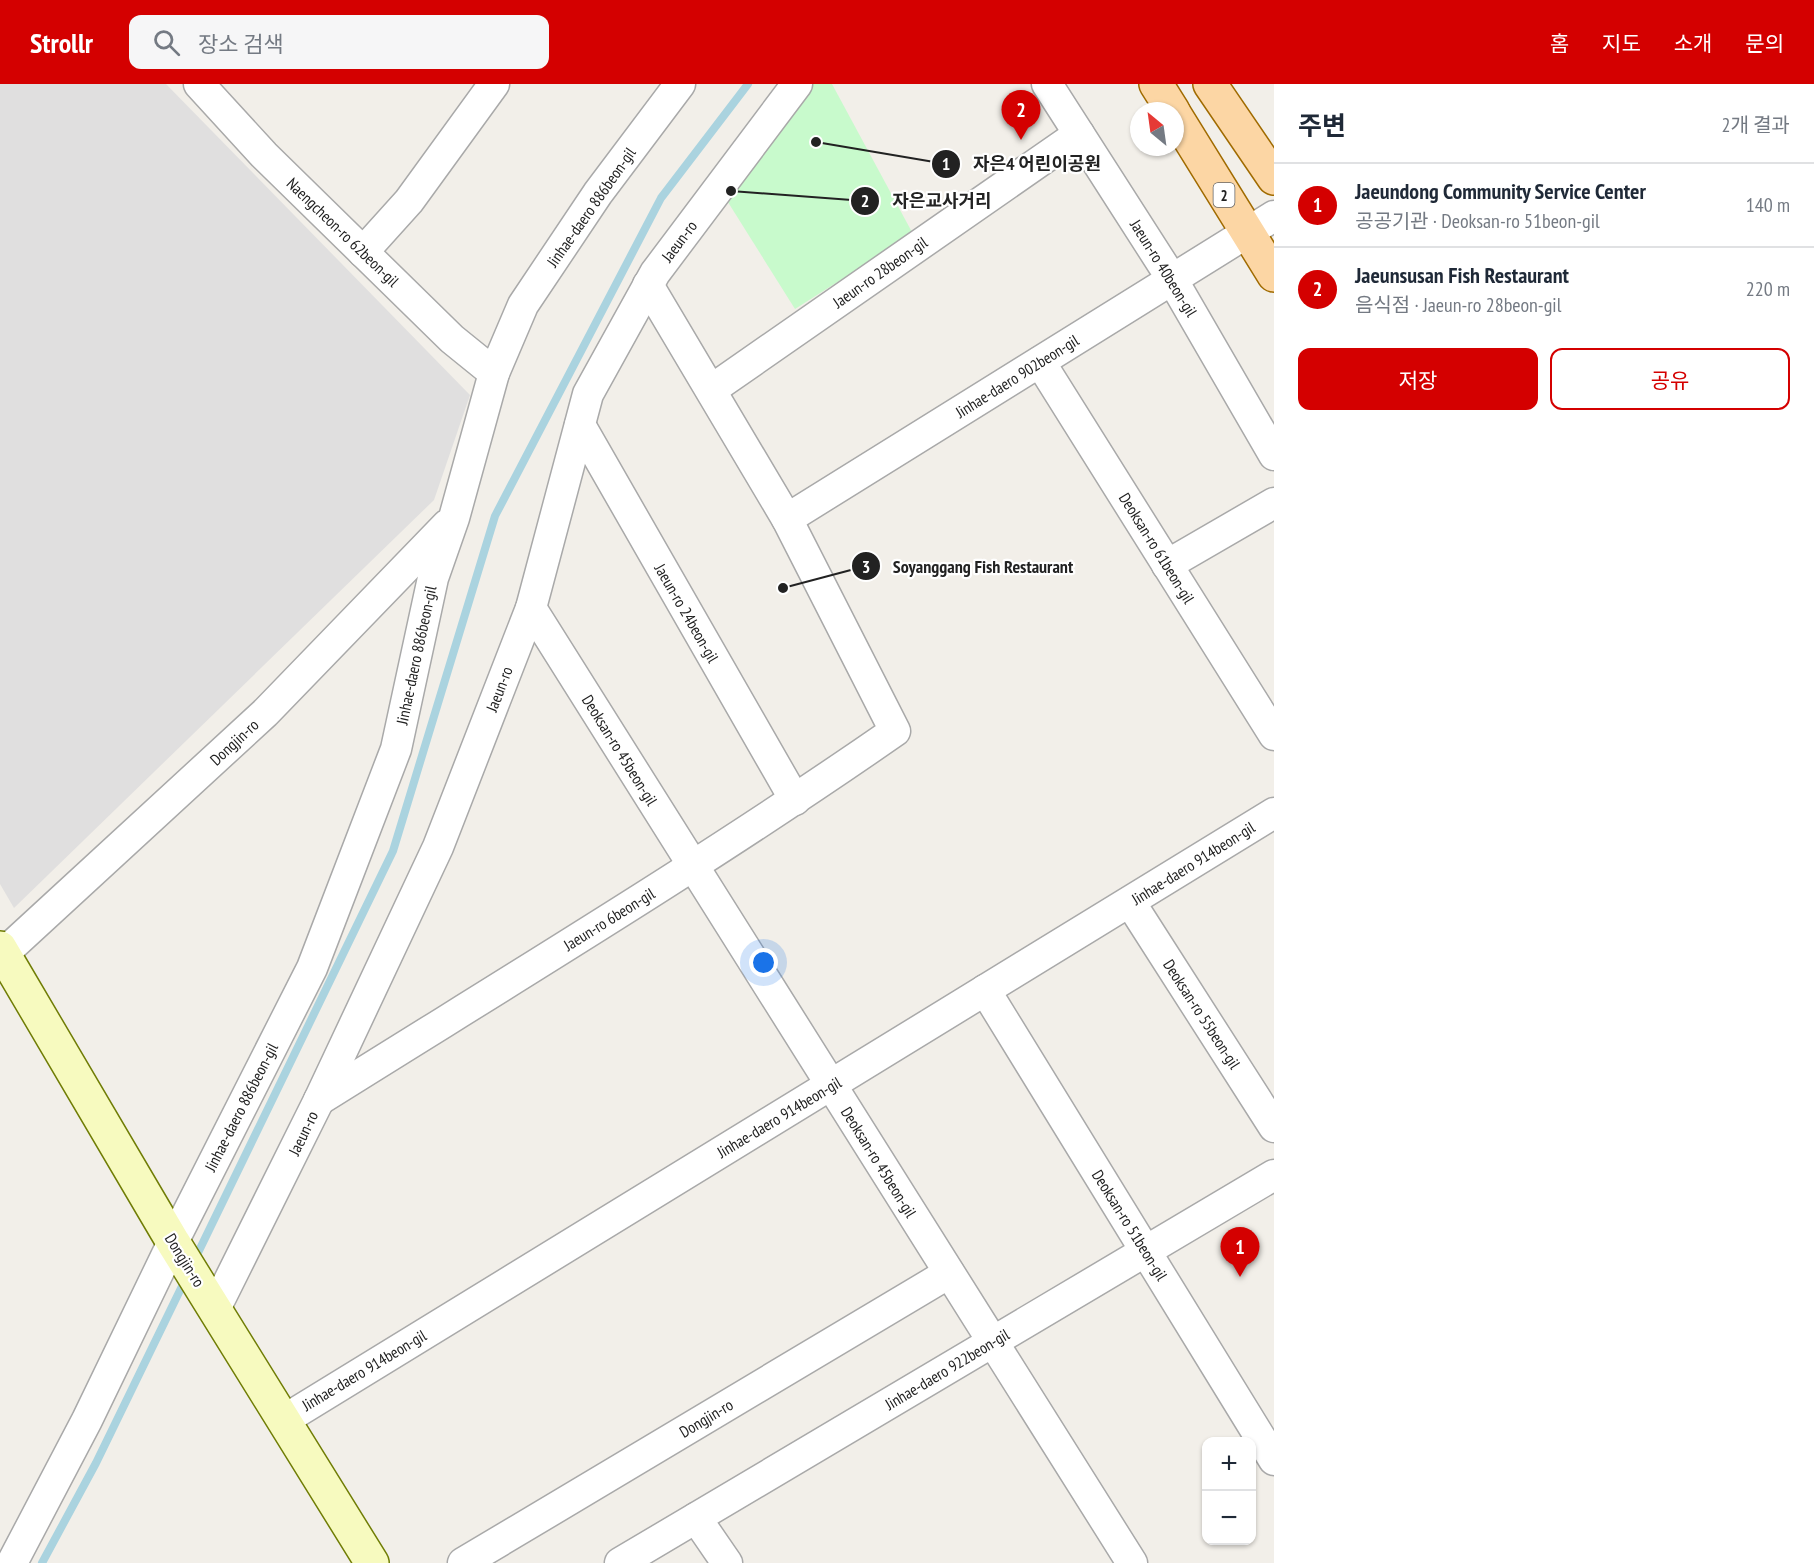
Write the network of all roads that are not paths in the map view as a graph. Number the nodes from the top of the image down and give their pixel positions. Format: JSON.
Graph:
{"nodes":[{"id":1,"x":199,"y":84,"type":"edge"},
{"id":2,"x":495,"y":84,"type":"edge"},
{"id":3,"x":680,"y":84,"type":"edge"},
{"id":4,"x":797,"y":84,"type":"edge"},
{"id":5,"x":1047,"y":84,"type":"edge"},
{"id":6,"x":1156,"y":84,"type":"edge"},
{"id":7,"x":1210,"y":84,"type":"edge"},
{"id":8,"x":1167,"y":102,"type":"edge"},
{"id":9,"x":1184,"y":126,"type":"edge"},
{"id":10,"x":1079,"y":134,"type":"junction"},
{"id":11,"x":1274,"y":178,"type":"edge"},
{"id":12,"x":1261,"y":224,"type":"edge"},
{"id":13,"x":363,"y":252,"type":"junction"},
{"id":14,"x":1274,"y":275,"type":"edge"},
{"id":15,"x":1172,"y":279,"type":"junction"},
{"id":16,"x":648,"y":285,"type":"junction"},
{"id":17,"x":1040,"y":362,"type":"junction"},
{"id":18,"x":494,"y":373,"type":"junction"},
{"id":19,"x":711,"y":390,"type":"junction"},
{"id":20,"x":580,"y":425,"type":"junction"},
{"id":21,"x":1274,"y":455,"type":"edge"},
{"id":22,"x":1274,"y":503,"type":"edge"},
{"id":23,"x":453,"y":518,"type":"junction"},
{"id":24,"x":787,"y":519,"type":"junction"},
{"id":25,"x":1167,"y":565,"type":"junction"},
{"id":26,"x":531,"y":608,"type":"junction"},
{"id":27,"x":1274,"y":735,"type":"edge"},
{"id":28,"x":795,"y":800,"type":"junction"},
{"id":29,"x":1274,"y":813,"type":"edge"},
{"id":30,"x":693,"y":866,"type":"junction"},
{"id":31,"x":1130,"y":902,"type":"junction"},
{"id":32,"x":1,"y":956,"type":"edge"},
{"id":33,"x":985,"y":990,"type":"junction"},
{"id":34,"x":831,"y":1085,"type":"junction"},
{"id":35,"x":319,"y":1100,"type":"junction"},
{"id":36,"x":1274,"y":1127,"type":"edge"},
{"id":37,"x":1274,"y":1175,"type":"edge"},
{"id":38,"x":173,"y":1242,"type":"junction"},
{"id":39,"x":1146,"y":1251,"type":"junction"},
{"id":40,"x":949,"y":1273,"type":"junction"},
{"id":41,"x":215,"y":1309,"type":"junction"},
{"id":42,"x":993,"y":1342,"type":"junction"},
{"id":43,"x":284,"y":1420,"type":"junction"},
{"id":44,"x":1274,"y":1460,"type":"edge"},
{"id":45,"x":696,"y":1518,"type":"junction"},
{"id":46,"x":12,"y":1563,"type":"edge"},
{"id":47,"x":372,"y":1563,"type":"edge"},
{"id":48,"x":463,"y":1563,"type":"edge"},
{"id":49,"x":620,"y":1563,"type":"edge"},
{"id":50,"x":727,"y":1563,"type":"edge"},
{"id":51,"x":1132,"y":1563,"type":"edge"}],
"edges":[{"from":1,"to":13,"type":"street","name":"Naengcheon-ro 62beon-gil"},
{"from":2,"to":13,"type":"street"},
{"from":3,"to":18,"type":"street","name":"Jinhae-daero 886beon-gil"},
{"from":4,"to":16,"type":"street","name":"Jaeun-ro"},
{"from":5,"to":10,"type":"street","name":"Jaeun-ro 40beon-gil"},
{"from":6,"to":8,"type":"main road","number":"2"},
{"from":7,"to":11,"type":"main road"},
{"from":9,"to":12,"type":"main road","number":"2"},
{"from":10,"to":15,"type":"street","name":"Jaeun-ro 40beon-gil"},
{"from":10,"to":19,"type":"street","name":"Jaeun-ro 28beon-gil"},
{"from":12,"to":14,"type":"main road","number":"2"},
{"from":12,"to":15,"type":"street","name":"Jinhae-daero 902beon-gil"},
{"from":13,"to":18,"type":"street","name":"Naengcheon-ro 62beon-gil"},
{"from":15,"to":17,"type":"street","name":"Jinhae-daero 902beon-gil"},
{"from":15,"to":21,"type":"street","name":"Jaeun-ro 40beon-gil"},
{"from":16,"to":19,"type":"street"},
{"from":16,"to":20,"type":"street","name":"Jaeun-ro"},
{"from":17,"to":24,"type":"street","name":"Jinhae-daero 902beon-gil"},
{"from":17,"to":25,"type":"street","name":"Deoksan-ro 61beon-gil"},
{"from":18,"to":23,"type":"street","name":"Jinhae-daero 886beon-gil"},
{"from":19,"to":24,"type":"street"},
{"from":20,"to":26,"type":"street","name":"Jaeun-ro"},
{"from":20,"to":28,"type":"street","name":"Jaeun-ro 24beon-gil"},
{"from":22,"to":25,"type":"street"},
{"from":23,"to":32,"type":"street","name":"Dongjin-ro"},
{"from":23,"to":38,"type":"street","name":"Jinhae-daero 886beon-gil"},
{"from":24,"to":28,"type":"street","name":"Jaeun-ro 6beon-gil"},
{"from":25,"to":27,"type":"street","name":"Deoksan-ro 61beon-gil"},
{"from":26,"to":30,"type":"street","name":"Deoksan-ro 45beon-gil"},
{"from":26,"to":35,"type":"street","name":"Jaeun-ro"},
{"from":28,"to":30,"type":"street","name":"Jaeun-ro 6beon-gil"},
{"from":29,"to":31,"type":"street","name":"Jinhae-daero 914beon-gil"},
{"from":30,"to":34,"type":"street","name":"Deoksan-ro 45beon-gil"},
{"from":30,"to":35,"type":"street","name":"Jaeun-ro 6beon-gil"},
{"from":31,"to":33,"type":"street","name":"Jinhae-daero 914beon-gil"},
{"from":31,"to":36,"type":"street","name":"Deoksan-ro 55beon-gil"},
{"from":32,"to":38,"type":"street","name":"Dongjin-ro"},
{"from":33,"to":34,"type":"street","name":"Jinhae-daero 914beon-gil"},
{"from":33,"to":39,"type":"street","name":"Deoksan-ro 51beon-gil"},
{"from":34,"to":40,"type":"street","name":"Deoksan-ro 45beon-gil"},
{"from":34,"to":43,"type":"street","name":"Jinhae-daero 914beon-gil"},
{"from":35,"to":41,"type":"street","name":"Jaeun-ro"},
{"from":37,"to":39,"type":"street","name":"Jinhae-daero 922beon-gil"},
{"from":38,"to":41,"type":"street","name":"Dongjin-ro"},
{"from":38,"to":46,"type":"street","name":"Jinhae-daero 886beon-gil"},
{"from":39,"to":42,"type":"street","name":"Jinhae-daero 922beon-gil"},
{"from":39,"to":44,"type":"street","name":"Deoksan-ro 51beon-gil"},
{"from":40,"to":42,"type":"street","name":"Deoksan-ro 45beon-gil"},
{"from":40,"to":48,"type":"street","name":"Dongjin-ro"},
{"from":41,"to":43,"type":"street","name":"Dongjin-ro"},
{"from":42,"to":45,"type":"street","name":"Jinhae-daero 922beon-gil"},
{"from":42,"to":51,"type":"street","name":"Deoksan-ro 45beon-gil"},
{"from":43,"to":47,"type":"street","name":"Dongjin-ro"},
{"from":45,"to":49,"type":"street","name":"Jinhae-daero 922beon-gil"},
{"from":45,"to":50,"type":"street"}]}
